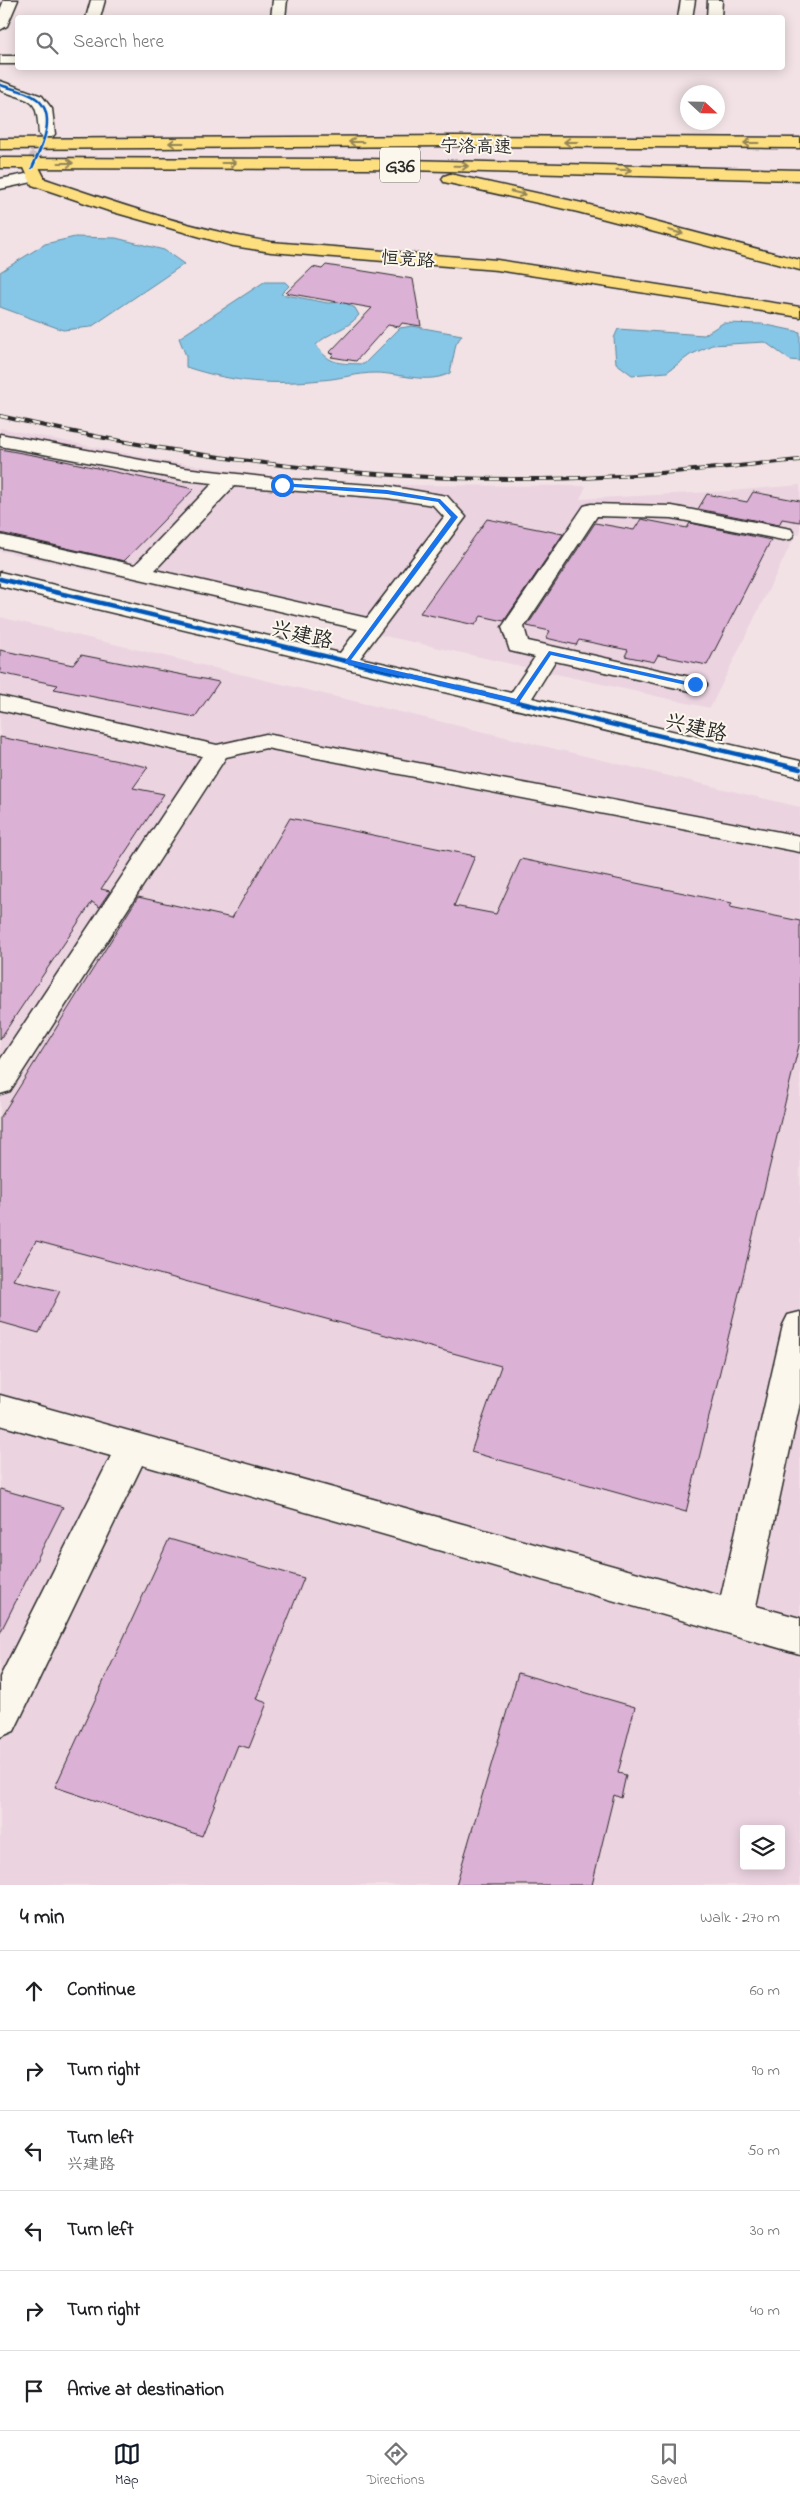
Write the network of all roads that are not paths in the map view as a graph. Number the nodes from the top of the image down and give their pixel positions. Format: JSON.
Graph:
{"nodes":[{"id":1,"x":11,"y":0,"type":"edge"},
{"id":2,"x":98,"y":0,"type":"edge"},
{"id":3,"x":280,"y":0,"type":"edge"},
{"id":4,"x":688,"y":0,"type":"edge"},
{"id":5,"x":715,"y":0,"type":"edge"},
{"id":6,"x":95,"y":15,"type":"edge"},
{"id":7,"x":278,"y":15,"type":"edge"},
{"id":8,"x":686,"y":15,"type":"edge"},
{"id":9,"x":714,"y":15,"type":"edge"},
{"id":10,"x":0,"y":26,"type":"edge"},
{"id":11,"x":0,"y":60,"type":"edge"},
{"id":12,"x":15,"y":60,"type":"edge"},
{"id":13,"x":0,"y":85,"type":"edge"},
{"id":14,"x":47,"y":134,"type":"tunnel mouth"},
{"id":15,"x":800,"y":143,"type":"edge"},
{"id":16,"x":0,"y":144,"type":"edge"},
{"id":17,"x":0,"y":163,"type":"edge"},
{"id":18,"x":367,"y":164,"type":"junction"},
{"id":19,"x":34,"y":173,"type":"joint"},
{"id":20,"x":800,"y":175,"type":"edge"},
{"id":21,"x":0,"y":184,"type":"edge"},
{"id":22,"x":800,"y":265,"type":"edge"},
{"id":23,"x":800,"y":312,"type":"edge"},
{"id":24,"x":0,"y":440,"type":"edge"},
{"id":25,"x":229,"y":479,"type":"junction"},
{"id":26,"x":782,"y":534,"type":"dead end"},
{"id":27,"x":0,"y":541,"type":"edge"},
{"id":28,"x":140,"y":573,"type":"junction"},
{"id":29,"x":0,"y":579,"type":"edge"},
{"id":30,"x":373,"y":626,"type":"junction"},
{"id":31,"x":549,"y":653,"type":"junction"},
{"id":32,"x":346,"y":661,"type":"junction"},
{"id":33,"x":695,"y":684,"type":"dead end"},
{"id":34,"x":518,"y":702,"type":"junction"},
{"id":35,"x":0,"y":703,"type":"edge"},
{"id":36,"x":217,"y":752,"type":"junction"},
{"id":37,"x":800,"y":769,"type":"edge"},
{"id":38,"x":800,"y":844,"type":"edge"},
{"id":39,"x":0,"y":1083,"type":"edge"},
{"id":40,"x":800,"y":1325,"type":"edge"},
{"id":41,"x":0,"y":1410,"type":"edge"},
{"id":42,"x":133,"y":1448,"type":"junction"},
{"id":43,"x":734,"y":1618,"type":"junction"},
{"id":44,"x":800,"y":1636,"type":"edge"},
{"id":45,"x":0,"y":1718,"type":"edge"}],
"edges":[{"from":1,"to":10,"type":"street"},
{"from":2,"to":6,"type":"street"},
{"from":3,"to":7,"type":"street"},
{"from":4,"to":8,"type":"street"},
{"from":5,"to":9,"type":"street"},
{"from":11,"to":12,"type":"street"},
{"from":13,"to":14,"type":"street"},
{"from":15,"to":16,"type":"main road","name":"宁洛高速","number":"G36","one_way":true},
{"from":17,"to":18,"type":"main road","name":"宁洛高速","number":"G36","one_way":true},
{"from":18,"to":20,"type":"main road","name":"宁洛高速","number":"G36","one_way":true},
{"from":18,"to":22,"type":"main road","one_way":true},
{"from":19,"to":21,"type":"street"},
{"from":19,"to":23,"type":"main road","name":"恒竞路"},
{"from":24,"to":25,"type":"street"},
{"from":25,"to":28,"type":"street"},
{"from":25,"to":30,"type":"street"},
{"from":26,"to":31,"type":"street"},
{"from":27,"to":28,"type":"street"},
{"from":28,"to":30,"type":"street"},
{"from":29,"to":32,"type":"street","name":"兴建路"},
{"from":30,"to":32,"type":"street"},
{"from":31,"to":33,"type":"street"},
{"from":31,"to":34,"type":"street"},
{"from":32,"to":34,"type":"street","name":"兴建路"},
{"from":34,"to":37,"type":"street","name":"兴建路"},
{"from":35,"to":36,"type":"street"},
{"from":36,"to":38,"type":"street"},
{"from":36,"to":39,"type":"street"},
{"from":40,"to":43,"type":"street"},
{"from":41,"to":42,"type":"street"},
{"from":42,"to":43,"type":"street"},
{"from":42,"to":45,"type":"street"},
{"from":43,"to":44,"type":"street"}]}
